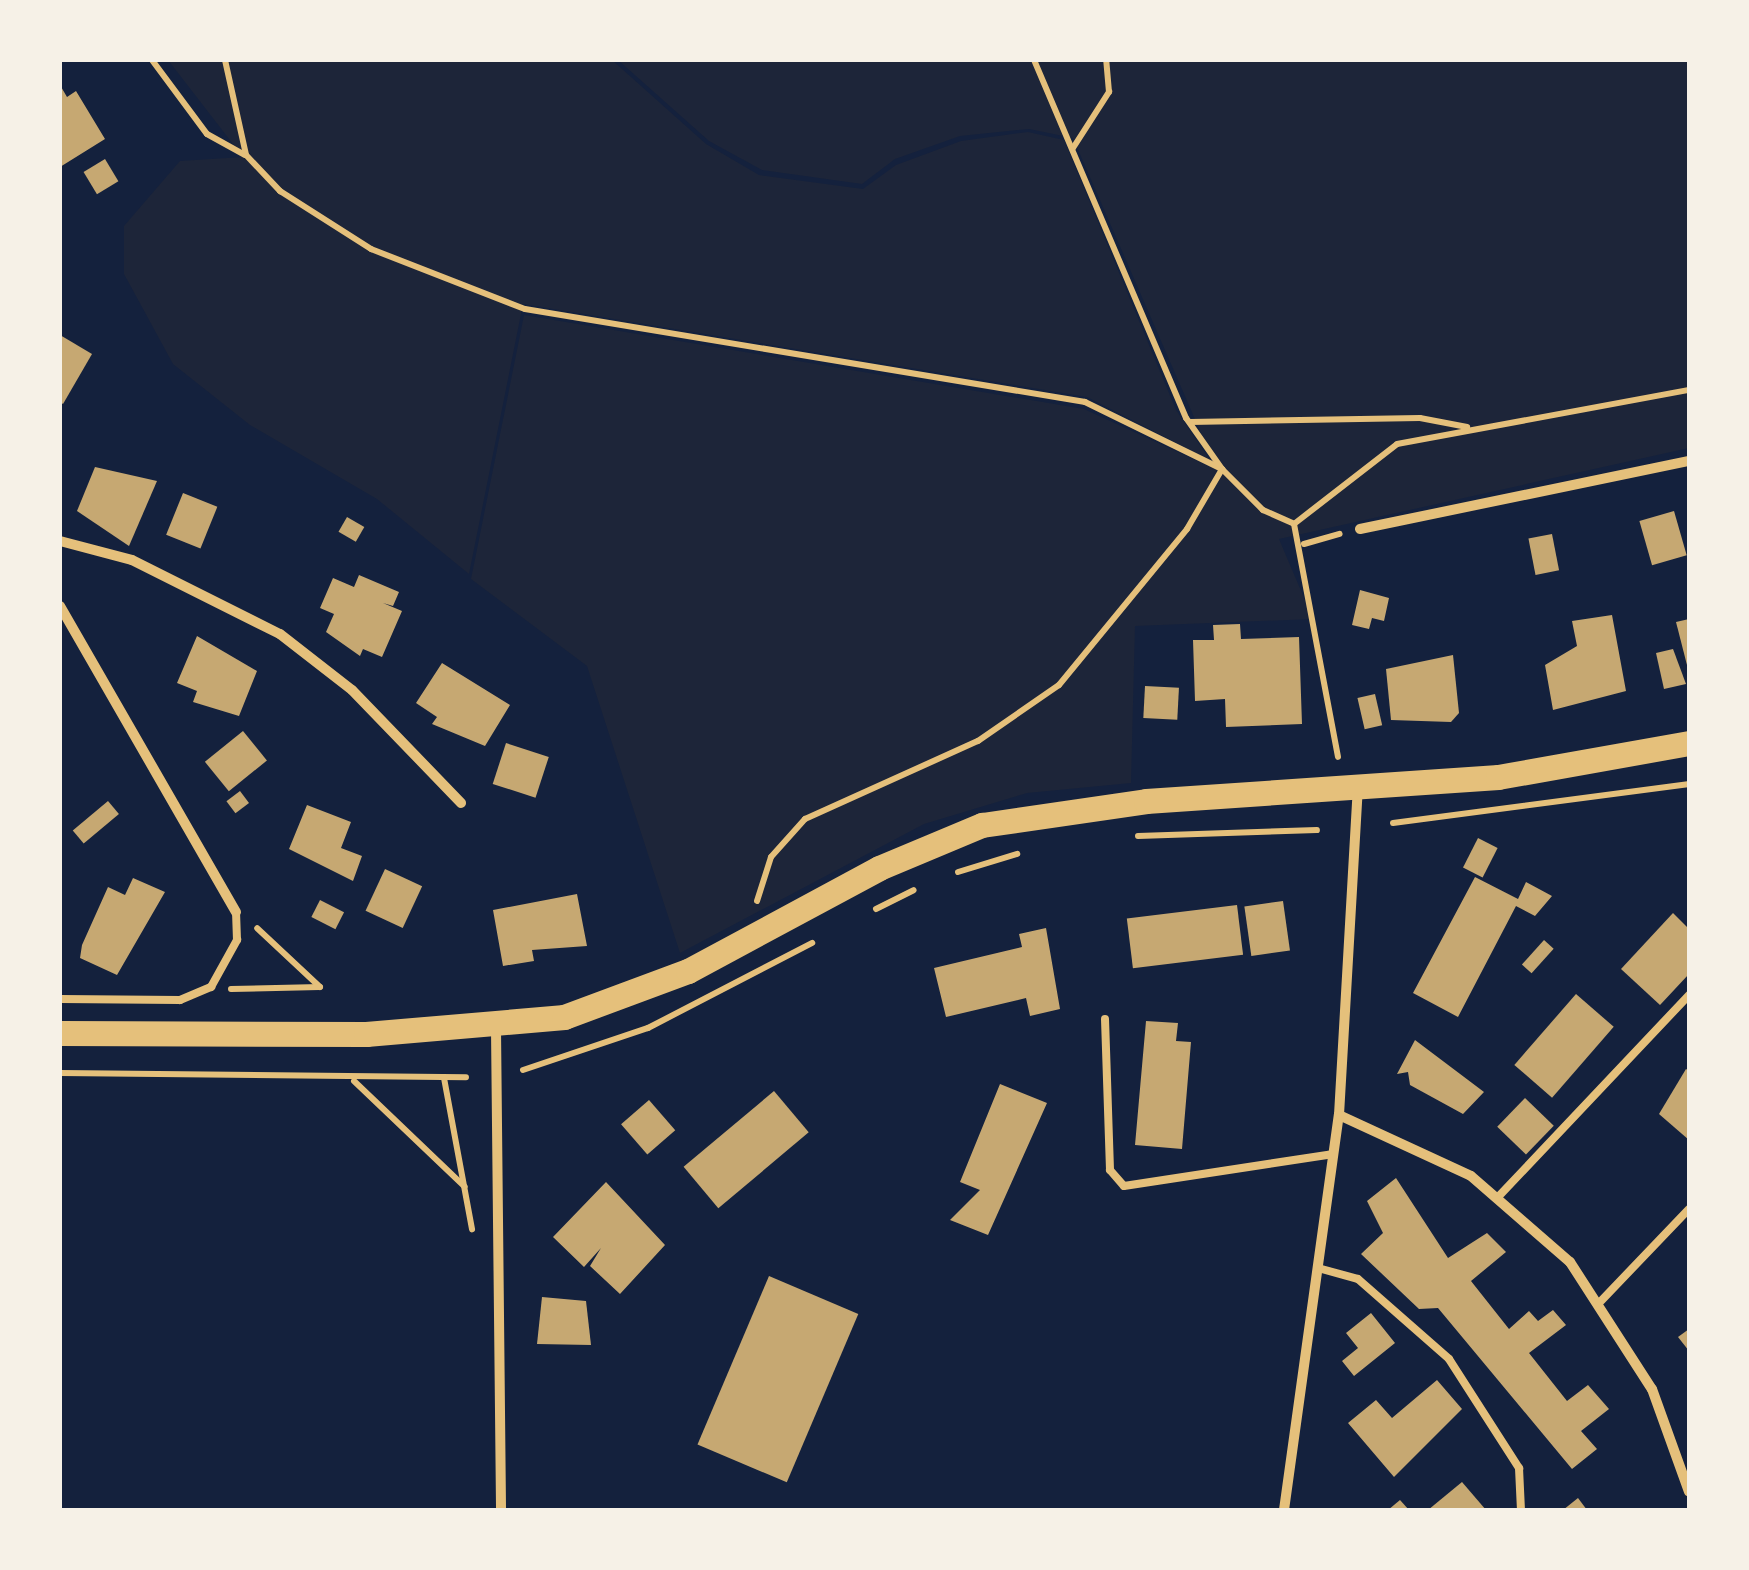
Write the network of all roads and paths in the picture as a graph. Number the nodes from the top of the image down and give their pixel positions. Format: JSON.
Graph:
{"nodes":[{"id":1,"x":152,"y":60,"type":"edge"},
{"id":2,"x":224,"y":60,"type":"edge"},
{"id":3,"x":1034,"y":60,"type":"edge"},
{"id":4,"x":1106,"y":60,"type":"edge"},
{"id":5,"x":1073,"y":148,"type":"junction"},
{"id":6,"x":246,"y":155,"type":"junction"},
{"id":7,"x":1689,"y":390,"type":"edge"},
{"id":8,"x":1189,"y":422,"type":"junction"},
{"id":9,"x":1472,"y":428,"type":"junction"},
{"id":10,"x":1689,"y":461,"type":"edge"},
{"id":11,"x":1222,"y":469,"type":"junction"},
{"id":12,"x":1294,"y":524,"type":"junction"},
{"id":13,"x":1360,"y":529,"type":"joint"},
{"id":14,"x":60,"y":541,"type":"edge"},
{"id":15,"x":1304,"y":544,"type":"junction"},
{"id":16,"x":60,"y":606,"type":"edge"},
{"id":17,"x":1689,"y":744,"type":"edge"},
{"id":18,"x":1320,"y":763,"type":"dead end"},
{"id":19,"x":1689,"y":784,"type":"edge"},
{"id":20,"x":1358,"y":788,"type":"junction"},
{"id":21,"x":461,"y":803,"type":"dead end"},
{"id":22,"x":1393,"y":824,"type":"dead end"},
{"id":23,"x":1317,"y":830,"type":"dead end"},
{"id":24,"x":1118,"y":837,"type":"dead end"},
{"id":25,"x":1025,"y":852,"type":"dead end"},
{"id":26,"x":942,"y":877,"type":"dead end"},
{"id":27,"x":925,"y":885,"type":"dead end"},
{"id":28,"x":758,"y":910,"type":"dead end"},
{"id":29,"x":236,"y":912,"type":"junction"},
{"id":30,"x":856,"y":918,"type":"dead end"},
{"id":31,"x":827,"y":934,"type":"dead end"},
{"id":32,"x":211,"y":987,"type":"junction"},
{"id":33,"x":1689,"y":995,"type":"edge"},
{"id":34,"x":60,"y":999,"type":"edge"},
{"id":35,"x":1105,"y":1019,"type":"dead end"},
{"id":36,"x":496,"y":1029,"type":"junction"},
{"id":37,"x":60,"y":1033,"type":"edge"},
{"id":38,"x":522,"y":1070,"type":"dead end"},
{"id":39,"x":60,"y":1073,"type":"edge"},
{"id":40,"x":466,"y":1077,"type":"dead end"},
{"id":41,"x":444,"y":1078,"type":"junction"},
{"id":42,"x":354,"y":1081,"type":"junction"},
{"id":43,"x":1339,"y":1115,"type":"junction"},
{"id":44,"x":1334,"y":1154,"type":"junction"},
{"id":45,"x":467,"y":1190,"type":"junction"},
{"id":46,"x":1499,"y":1196,"type":"junction"},
{"id":47,"x":1689,"y":1208,"type":"edge"},
{"id":48,"x":502,"y":1263,"type":"junction"},
{"id":49,"x":1318,"y":1268,"type":"junction"},
{"id":50,"x":1601,"y":1301,"type":"junction"},
{"id":51,"x":1689,"y":1492,"type":"edge"},
{"id":52,"x":501,"y":1510,"type":"edge"},
{"id":53,"x":1284,"y":1510,"type":"edge"},
{"id":54,"x":1521,"y":1510,"type":"edge"}],
"edges":[{"from":1,"to":6,"type":"path"},
{"from":2,"to":6,"type":"path"},
{"from":3,"to":5,"type":"path"},
{"from":4,"to":5,"type":"path"},
{"from":5,"to":8,"type":"path"},
{"from":6,"to":11,"type":"path"},
{"from":7,"to":9,"type":"path"},
{"from":8,"to":9,"type":"path"},
{"from":8,"to":11,"type":"path"},
{"from":9,"to":12,"type":"path"},
{"from":10,"to":13,"type":"street"},
{"from":11,"to":12,"type":"path"},
{"from":11,"to":28,"type":"path"},
{"from":12,"to":15,"type":"path"},
{"from":13,"to":15,"type":"path"},
{"from":14,"to":21,"type":"street"},
{"from":15,"to":18,"type":"path"},
{"from":16,"to":29,"type":"street"},
{"from":17,"to":20,"type":"main road"},
{"from":19,"to":22,"type":"path"},
{"from":20,"to":36,"type":"main road"},
{"from":20,"to":43,"type":"street"},
{"from":23,"to":24,"type":"path"},
{"from":25,"to":26,"type":"path"},
{"from":27,"to":30,"type":"path"},
{"from":29,"to":32,"type":"lane"},
{"from":29,"to":32,"type":"path"},
{"from":31,"to":38,"type":"path"},
{"from":32,"to":34,"type":"lane"},
{"from":33,"to":46,"type":"lane"},
{"from":35,"to":44,"type":"lane"},
{"from":36,"to":37,"type":"main road"},
{"from":36,"to":48,"type":"street"},
{"from":39,"to":42,"type":"path"},
{"from":40,"to":41,"type":"path"},
{"from":41,"to":42,"type":"path"},
{"from":41,"to":45,"type":"path"},
{"from":42,"to":45,"type":"path"},
{"from":43,"to":44,"type":"street"},
{"from":43,"to":46,"type":"street"},
{"from":44,"to":49,"type":"street"},
{"from":45,"to":48,"type":"path"},
{"from":46,"to":50,"type":"street"},
{"from":47,"to":50,"type":"lane"},
{"from":48,"to":52,"type":"street"},
{"from":49,"to":53,"type":"street"},
{"from":49,"to":54,"type":"lane"},
{"from":50,"to":51,"type":"street"}]}
